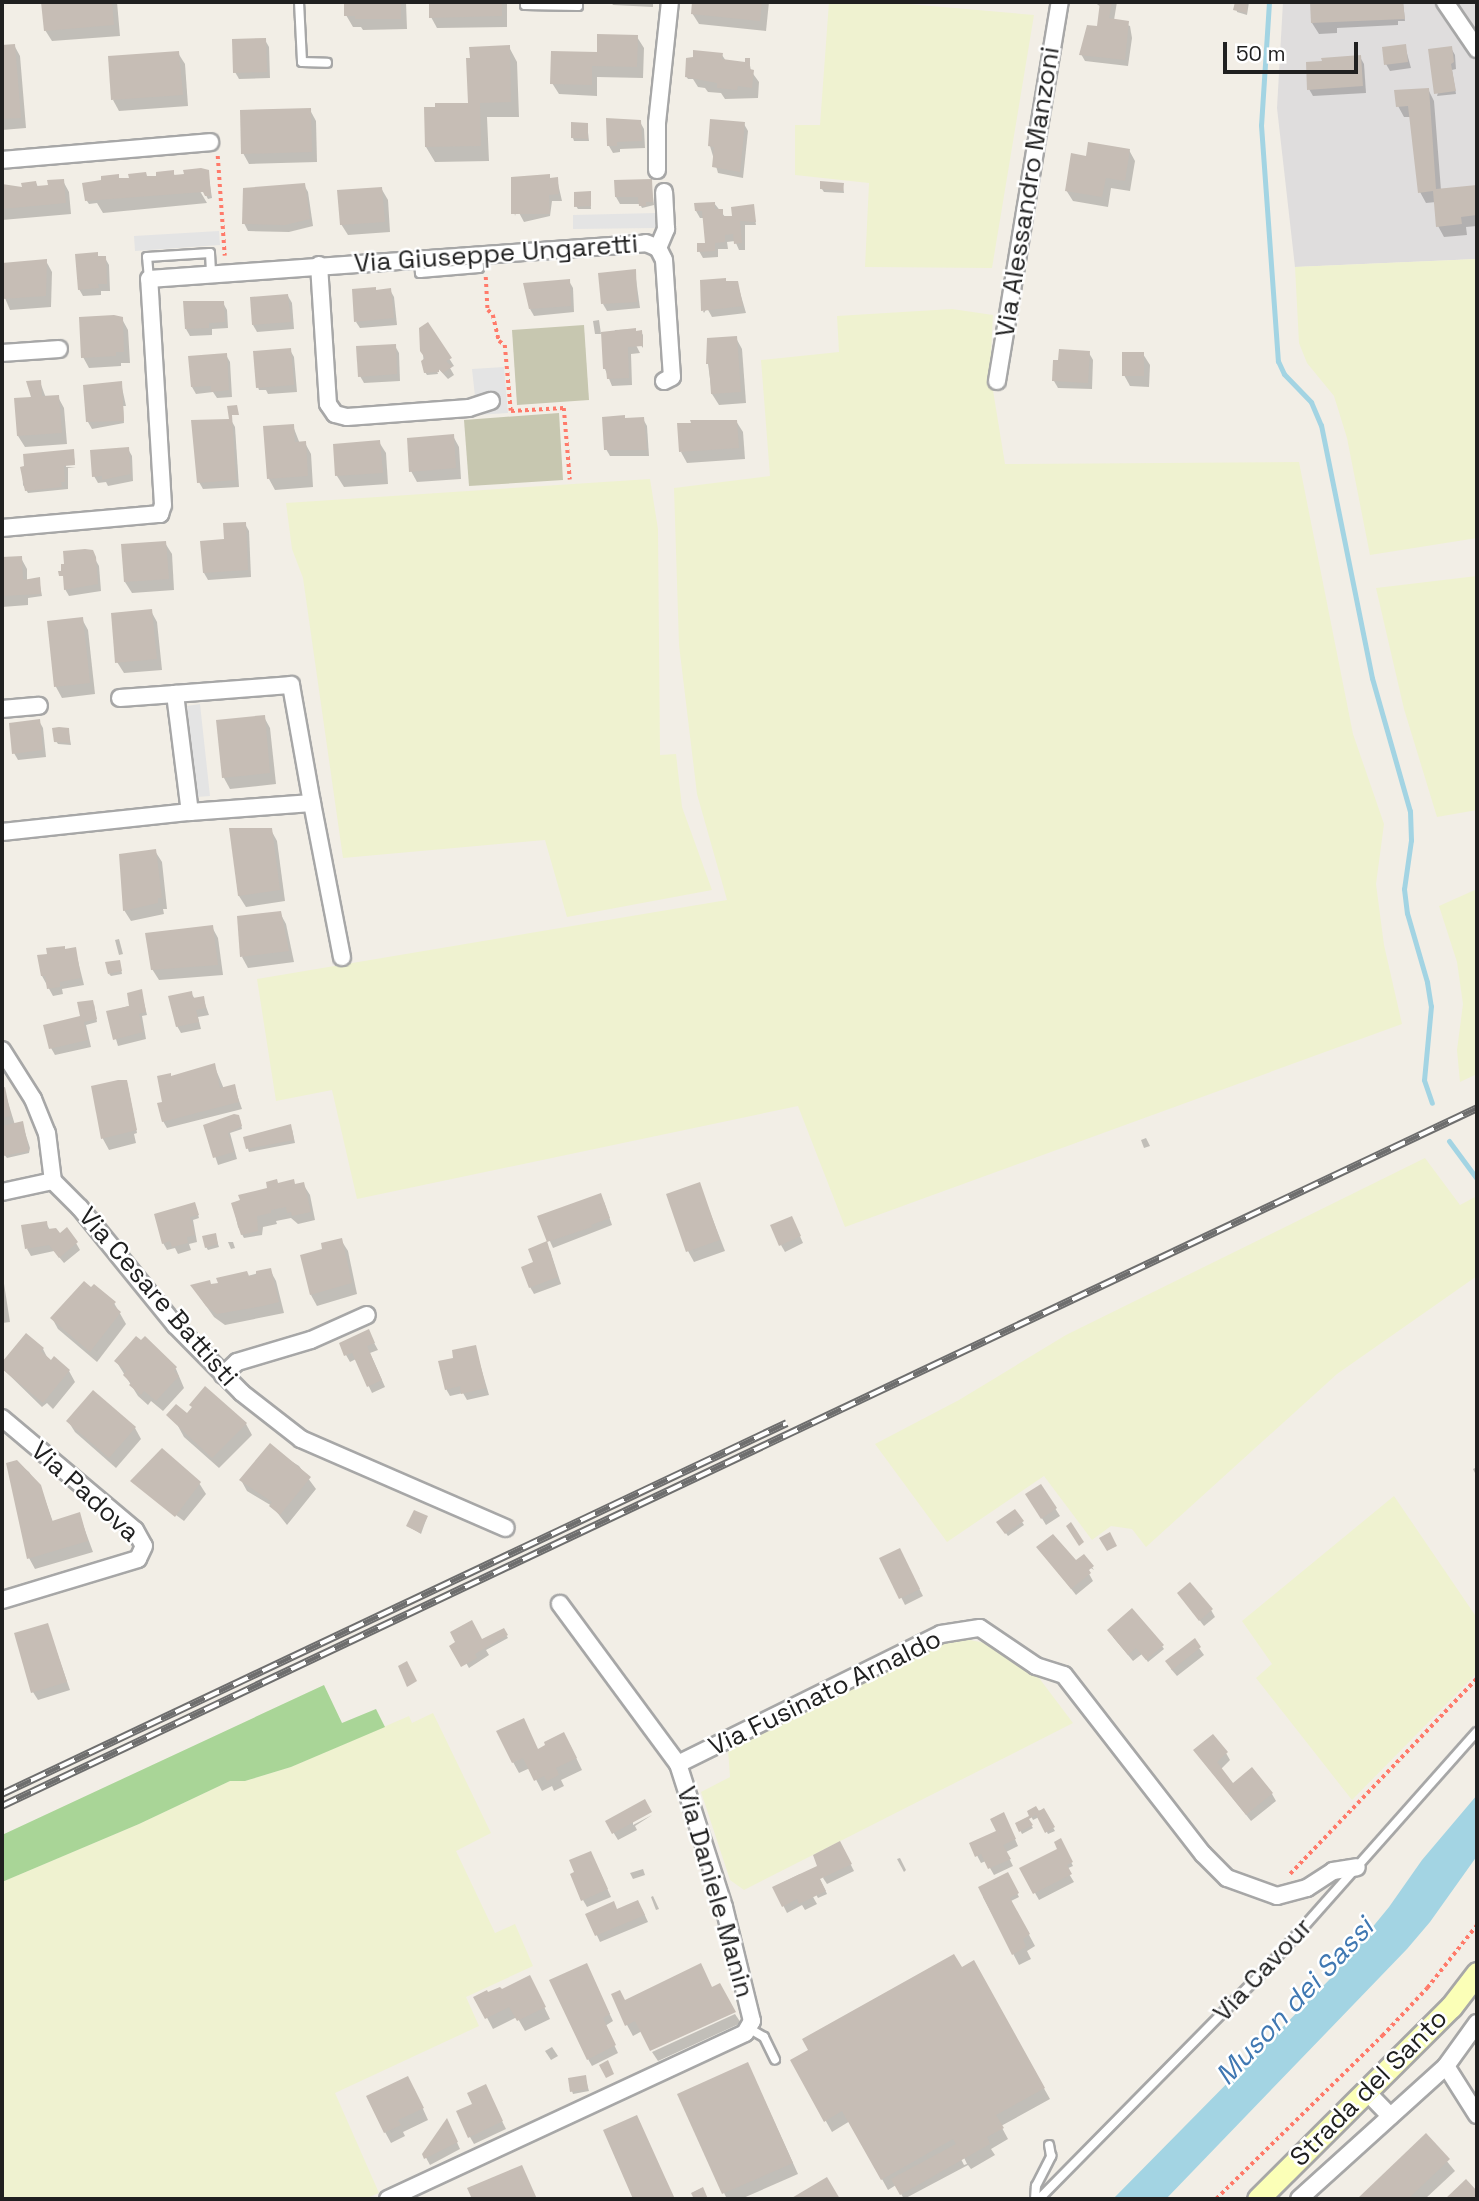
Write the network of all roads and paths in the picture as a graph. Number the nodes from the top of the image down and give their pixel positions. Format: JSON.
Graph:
{"nodes":[{"id":1,"x":299,"y":2,"type":"edge"},
{"id":2,"x":525,"y":2,"type":"edge"},
{"id":3,"x":578,"y":2,"type":"edge"},
{"id":4,"x":670,"y":2,"type":"edge"},
{"id":5,"x":1060,"y":2,"type":"edge"},
{"id":6,"x":1445,"y":2,"type":"edge"},
{"id":7,"x":1477,"y":50,"type":"edge"},
{"id":8,"x":327,"y":63,"type":"dead end"},
{"id":9,"x":210,"y":142,"type":"joint"},
{"id":10,"x":2,"y":160,"type":"edge"},
{"id":11,"x":657,"y":170,"type":"dead end"},
{"id":12,"x":664,"y":192,"type":"dead end"},
{"id":13,"x":658,"y":248,"type":"junction"},
{"id":14,"x":481,"y":254,"type":"junction"},
{"id":15,"x":318,"y":265,"type":"junction"},
{"id":16,"x":219,"y":273,"type":"junction"},
{"id":17,"x":59,"y":349,"type":"dead end"},
{"id":18,"x":2,"y":353,"type":"edge"},
{"id":19,"x":664,"y":381,"type":"dead end"},
{"id":20,"x":997,"y":382,"type":"dead end"},
{"id":21,"x":491,"y":401,"type":"dead end"},
{"id":22,"x":570,"y":480,"type":"dead end"},
{"id":23,"x":2,"y":528,"type":"edge"},
{"id":24,"x":175,"y":694,"type":"junction"},
{"id":25,"x":120,"y":698,"type":"dead end"},
{"id":26,"x":39,"y":706,"type":"dead end"},
{"id":27,"x":2,"y":709,"type":"edge"},
{"id":28,"x":312,"y":803,"type":"junction"},
{"id":29,"x":190,"y":812,"type":"junction"},
{"id":30,"x":2,"y":832,"type":"edge"},
{"id":31,"x":342,"y":957,"type":"dead end"},
{"id":32,"x":2,"y":1050,"type":"edge"},
{"id":33,"x":9,"y":1073,"type":"edge"},
{"id":34,"x":53,"y":1181,"type":"junction"},
{"id":35,"x":2,"y":1192,"type":"edge"},
{"id":36,"x":367,"y":1315,"type":"dead end"},
{"id":37,"x":223,"y":1375,"type":"junction"},
{"id":38,"x":2,"y":1418,"type":"edge"},
{"id":39,"x":506,"y":1528,"type":"dead end"},
{"id":40,"x":2,"y":1600,"type":"edge"},
{"id":41,"x":560,"y":1604,"type":"dead end"},
{"id":42,"x":1477,"y":1678,"type":"edge"},
{"id":43,"x":1477,"y":1732,"type":"edge"},
{"id":44,"x":678,"y":1764,"type":"junction"},
{"id":45,"x":1357,"y":1867,"type":"junction"},
{"id":46,"x":1253,"y":1888,"type":"junction"},
{"id":47,"x":1477,"y":1925,"type":"edge"},
{"id":48,"x":1477,"y":1973,"type":"edge"},
{"id":49,"x":1477,"y":2023,"type":"edge"},
{"id":50,"x":750,"y":2029,"type":"junction"},
{"id":51,"x":775,"y":2060,"type":"dead end"},
{"id":52,"x":1446,"y":2066,"type":"junction"},
{"id":53,"x":1366,"y":2091,"type":"junction"},
{"id":54,"x":1477,"y":2115,"type":"edge"},
{"id":55,"x":1390,"y":2116,"type":"junction"},
{"id":56,"x":1049,"y":2144,"type":"dead end"},
{"id":57,"x":388,"y":2199,"type":"edge"},
{"id":58,"x":1037,"y":2199,"type":"edge"},
{"id":59,"x":1216,"y":2199,"type":"edge"},
{"id":60,"x":1258,"y":2199,"type":"edge"},
{"id":61,"x":1299,"y":2199,"type":"edge"}],
"edges":[{"from":1,"to":8,"type":"lane"},
{"from":2,"to":3,"type":"lane"},
{"from":4,"to":11,"type":"street"},
{"from":5,"to":20,"type":"street","name":"Via Alessandro Manzoni"},
{"from":6,"to":7,"type":"street"},
{"from":9,"to":10,"type":"street"},
{"from":9,"to":16,"type":"path"},
{"from":12,"to":13,"type":"street"},
{"from":13,"to":14,"type":"street","name":"Via Giuseppe Ungaretti"},
{"from":13,"to":19,"type":"street","name":"Via Giuseppe Ungaretti"},
{"from":14,"to":15,"type":"street","name":"Via Giuseppe Ungaretti"},
{"from":14,"to":22,"type":"path"},
{"from":15,"to":16,"type":"street","name":"Via Giuseppe Ungaretti"},
{"from":15,"to":21,"type":"street","name":"Via Giuseppe Ungaretti"},
{"from":16,"to":23,"type":"street","name":"Via Giuseppe Ungaretti"},
{"from":17,"to":18,"type":"street"},
{"from":24,"to":25,"type":"street"},
{"from":24,"to":28,"type":"street"},
{"from":24,"to":29,"type":"street"},
{"from":26,"to":27,"type":"street"},
{"from":28,"to":29,"type":"street"},
{"from":28,"to":31,"type":"street"},
{"from":29,"to":30,"type":"street"},
{"from":32,"to":33,"type":"street"},
{"from":33,"to":34,"type":"street"},
{"from":34,"to":35,"type":"street"},
{"from":34,"to":37,"type":"street","name":"Via Cesare Battisti"},
{"from":36,"to":37,"type":"street"},
{"from":37,"to":39,"type":"street","name":"Via Cesare Battisti"},
{"from":38,"to":40,"type":"street","name":"Via Padova"},
{"from":41,"to":44,"type":"street","name":"Via Daniele Manin"},
{"from":42,"to":46,"type":"path"},
{"from":43,"to":45,"type":"lane","name":"Via Cavour"},
{"from":44,"to":46,"type":"street","name":"Via Fusinato Arnaldo"},
{"from":44,"to":50,"type":"street","name":"Via Daniele Manin"},
{"from":45,"to":46,"type":"street","name":"Via Fusinato Arnaldo"},
{"from":45,"to":58,"type":"lane","name":"Via Cavour"},
{"from":47,"to":59,"type":"path"},
{"from":48,"to":53,"type":"main road","name":"Strada del Santo"},
{"from":49,"to":52,"type":"street","name":"Strada del Santo"},
{"from":50,"to":51,"type":"lane"},
{"from":50,"to":57,"type":"street","name":"Via Daniele Manin"},
{"from":52,"to":54,"type":"street"},
{"from":52,"to":55,"type":"street","name":"Strada del Santo"},
{"from":53,"to":55,"type":"street"},
{"from":53,"to":60,"type":"main road","name":"Strada del Santo"},
{"from":55,"to":61,"type":"street","name":"Strada del Santo"},
{"from":56,"to":58,"type":"lane"}]}
